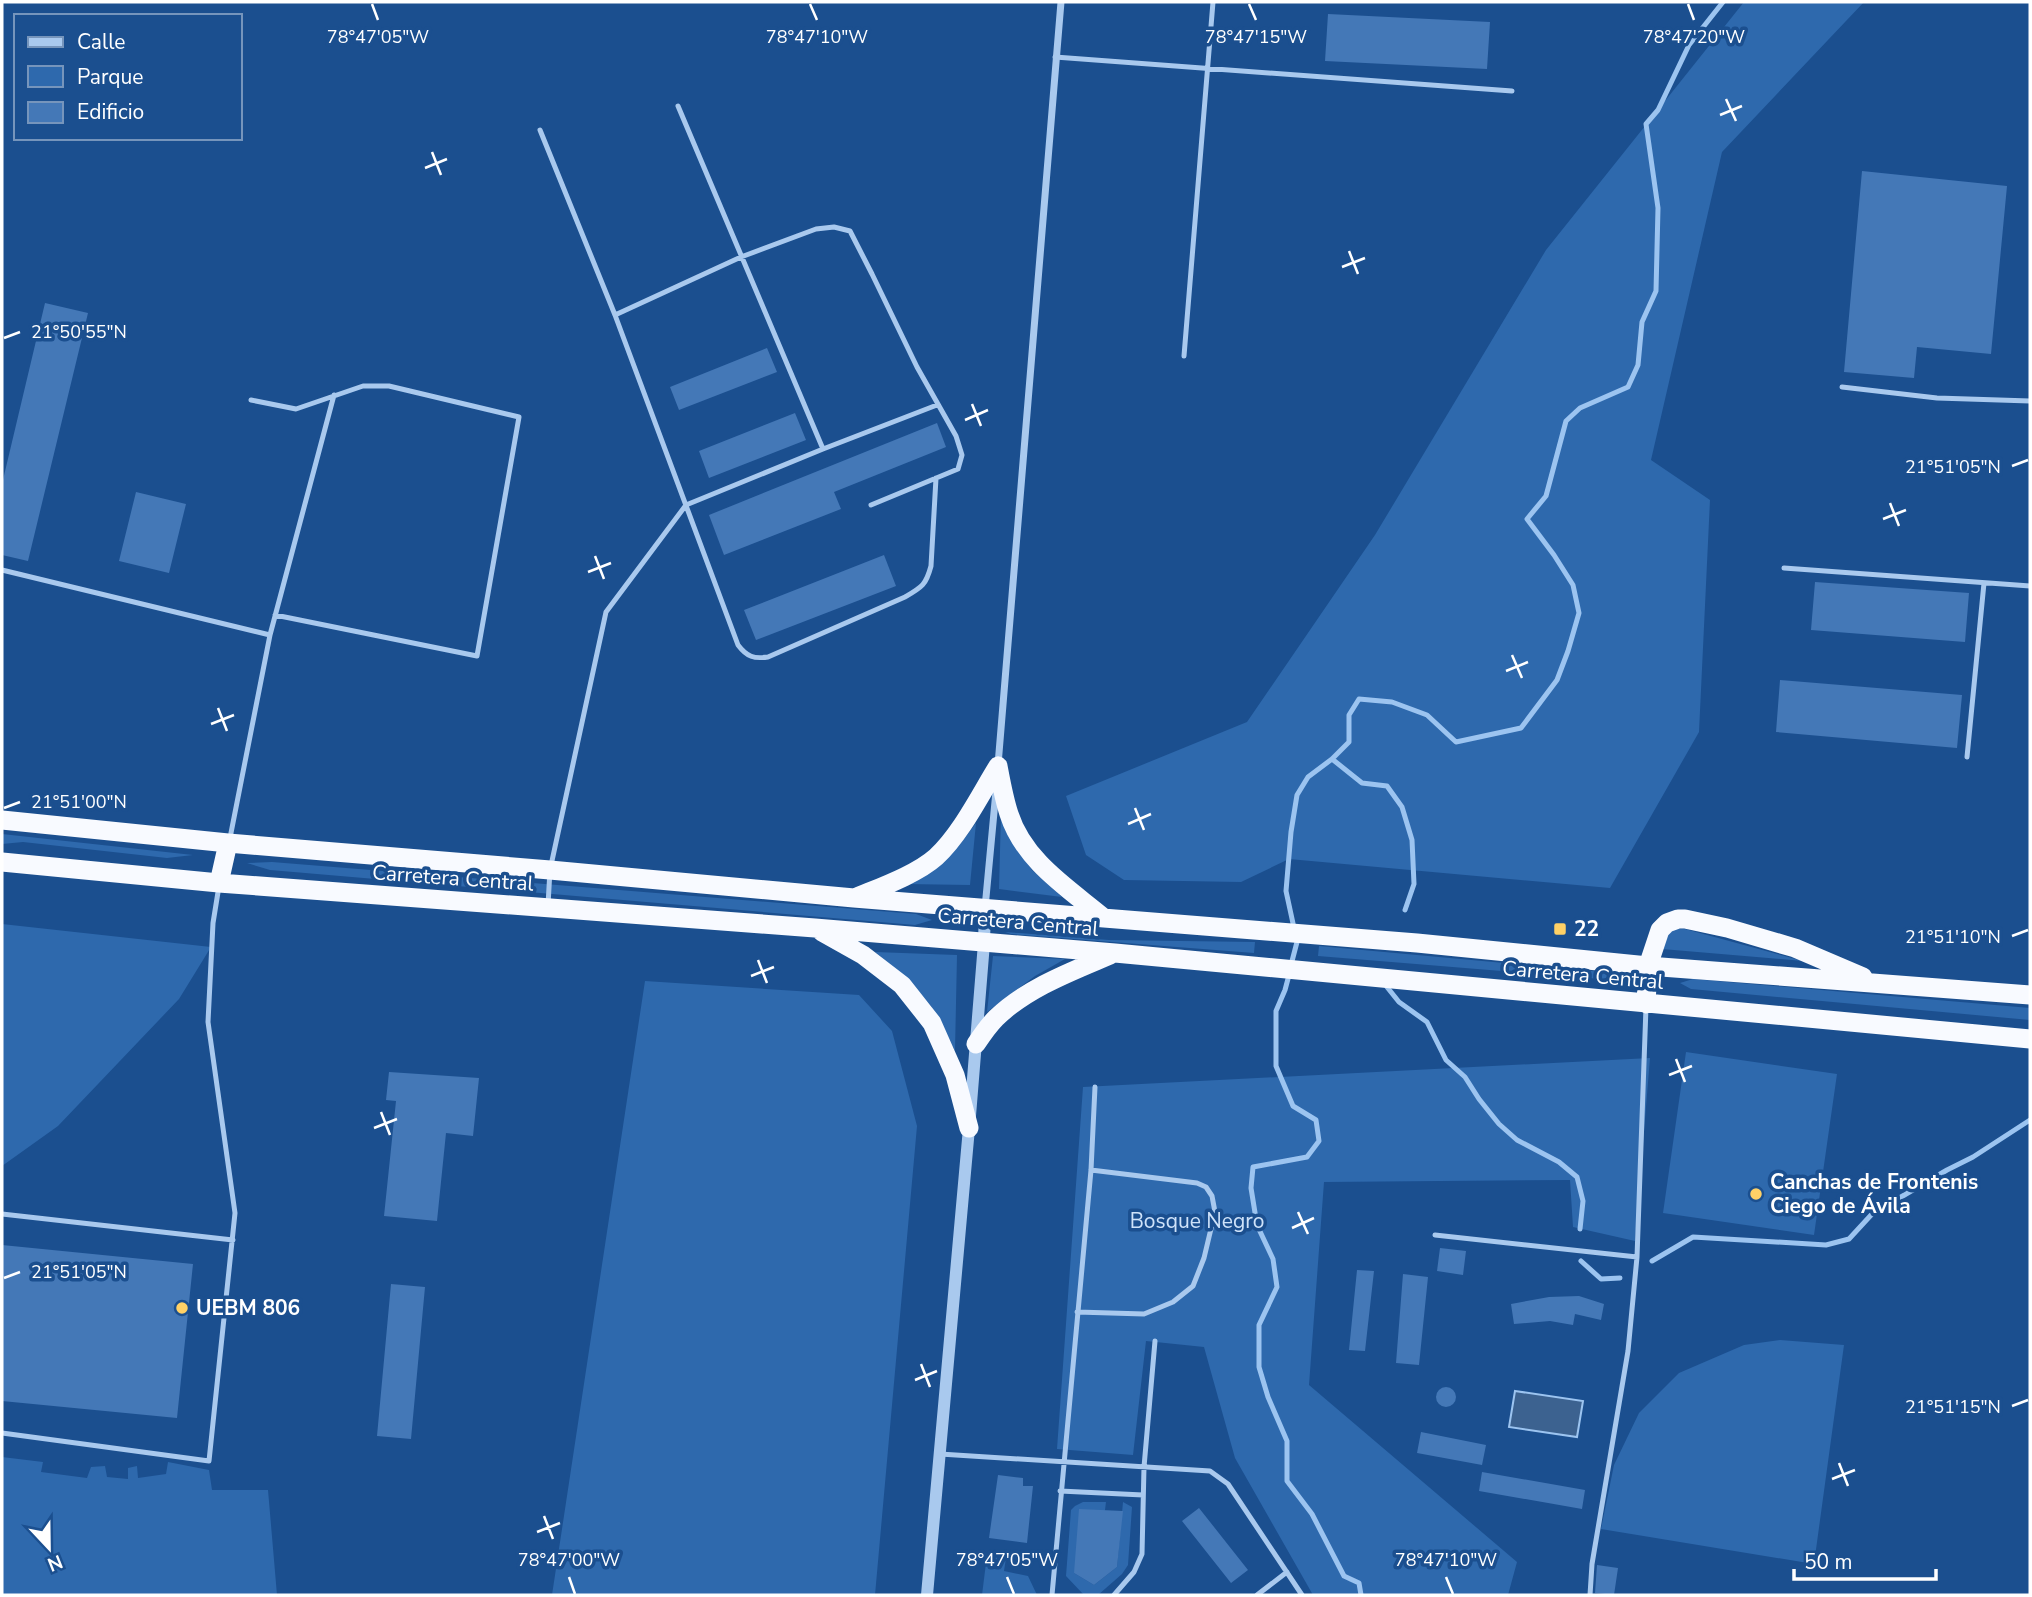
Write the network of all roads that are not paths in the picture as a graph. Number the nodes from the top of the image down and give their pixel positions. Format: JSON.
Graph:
{"nodes":[{"id":1,"x":1060,"y":2,"type":"edge"},
{"id":2,"x":1213,"y":2,"type":"edge"},
{"id":3,"x":1055,"y":57,"type":"junction"},
{"id":4,"x":1207,"y":70,"type":"junction"},
{"id":5,"x":1511,"y":91,"type":"dead end"},
{"id":6,"x":678,"y":106,"type":"dead end"},
{"id":7,"x":540,"y":130,"type":"dead end"},
{"id":8,"x":741,"y":257,"type":"junction"},
{"id":9,"x":615,"y":315,"type":"junction"},
{"id":10,"x":1184,"y":356,"type":"dead end"},
{"id":11,"x":1842,"y":387,"type":"dead end"},
{"id":12,"x":334,"y":395,"type":"junction"},
{"id":13,"x":251,"y":400,"type":"dead end"},
{"id":14,"x":2030,"y":401,"type":"edge"},
{"id":15,"x":937,"y":405,"type":"junction"},
{"id":16,"x":823,"y":449,"type":"junction"},
{"id":17,"x":936,"y":478,"type":"junction"},
{"id":18,"x":685,"y":505,"type":"junction"},
{"id":19,"x":871,"y":505,"type":"dead end"},
{"id":20,"x":1784,"y":568,"type":"dead end"},
{"id":21,"x":2,"y":570,"type":"edge"},
{"id":22,"x":1984,"y":583,"type":"junction"},
{"id":23,"x":2030,"y":586,"type":"edge"},
{"id":24,"x":275,"y":615,"type":"junction"},
{"id":25,"x":270,"y":635,"type":"junction"},
{"id":26,"x":1967,"y":757,"type":"dead end"},
{"id":27,"x":998,"y":766,"type":"junction"},
{"id":28,"x":2,"y":820,"type":"edge"},
{"id":29,"x":229,"y":843,"type":"junction"},
{"id":30,"x":2,"y":862,"type":"edge"},
{"id":31,"x":550,"y":870,"type":"junction"},
{"id":32,"x":219,"y":883,"type":"junction"},
{"id":33,"x":854,"y":898,"type":"junction"},
{"id":34,"x":548,"y":908,"type":"junction"},
{"id":35,"x":985,"y":908,"type":"junction"},
{"id":36,"x":1104,"y":918,"type":"junction"},
{"id":37,"x":815,"y":928,"type":"junction"},
{"id":38,"x":984,"y":943,"type":"junction"},
{"id":39,"x":1115,"y":953,"type":"junction"},
{"id":40,"x":1648,"y":965,"type":"junction"},
{"id":41,"x":1878,"y":984,"type":"junction"},
{"id":42,"x":2030,"y":995,"type":"edge"},
{"id":43,"x":1646,"y":1004,"type":"junction"},
{"id":44,"x":2030,"y":1039,"type":"edge"},
{"id":45,"x":976,"y":1044,"type":"junction"},
{"id":46,"x":1095,"y":1087,"type":"dead end"},
{"id":47,"x":970,"y":1128,"type":"junction"},
{"id":48,"x":1091,"y":1170,"type":"junction"},
{"id":49,"x":2,"y":1214,"type":"edge"},
{"id":50,"x":1434,"y":1235,"type":"dead end"},
{"id":51,"x":233,"y":1240,"type":"junction"},
{"id":52,"x":1637,"y":1257,"type":"junction"},
{"id":53,"x":1077,"y":1312,"type":"junction"},
{"id":54,"x":1155,"y":1341,"type":"dead end"},
{"id":55,"x":2,"y":1433,"type":"edge"},
{"id":56,"x":940,"y":1454,"type":"junction"},
{"id":57,"x":1063,"y":1461,"type":"junction"},
{"id":58,"x":1144,"y":1467,"type":"junction"},
{"id":59,"x":1060,"y":1491,"type":"junction"},
{"id":60,"x":1143,"y":1495,"type":"junction"},
{"id":61,"x":1287,"y":1572,"type":"junction"},
{"id":62,"x":1054,"y":1594,"type":"edge"},
{"id":63,"x":927,"y":1595,"type":"edge"},
{"id":64,"x":1114,"y":1595,"type":"edge"},
{"id":65,"x":1257,"y":1595,"type":"edge"},
{"id":66,"x":1302,"y":1595,"type":"edge"},
{"id":67,"x":1590,"y":1595,"type":"edge"}],
"edges":[{"from":1,"to":3,"type":"street"},
{"from":2,"to":4,"type":"lane"},
{"from":3,"to":4,"type":"lane"},
{"from":3,"to":27,"type":"street"},
{"from":4,"to":5,"type":"lane"},
{"from":4,"to":10,"type":"lane"},
{"from":6,"to":8,"type":"lane"},
{"from":7,"to":9,"type":"lane"},
{"from":8,"to":9,"type":"lane"},
{"from":8,"to":15,"type":"lane"},
{"from":8,"to":16,"type":"lane"},
{"from":9,"to":18,"type":"lane"},
{"from":11,"to":14,"type":"lane"},
{"from":12,"to":13,"type":"lane"},
{"from":12,"to":24,"type":"lane"},
{"from":12,"to":24,"type":"lane"},
{"from":15,"to":16,"type":"lane"},
{"from":15,"to":17,"type":"lane"},
{"from":16,"to":18,"type":"lane"},
{"from":17,"to":18,"type":"lane"},
{"from":17,"to":19,"type":"lane"},
{"from":18,"to":31,"type":"lane"},
{"from":20,"to":22,"type":"lane"},
{"from":21,"to":25,"type":"lane"},
{"from":22,"to":23,"type":"lane"},
{"from":22,"to":26,"type":"lane"},
{"from":24,"to":25,"type":"lane"},
{"from":25,"to":29,"type":"lane"},
{"from":27,"to":33,"type":"highway"},
{"from":27,"to":35,"type":"street"},
{"from":27,"to":36,"type":"highway"},
{"from":28,"to":29,"type":"highway","name":"Carretera Central"},
{"from":29,"to":31,"type":"highway","name":"Carretera Central"},
{"from":29,"to":32,"type":"highway"},
{"from":30,"to":32,"type":"highway","name":"Carretera Central"},
{"from":31,"to":33,"type":"highway","name":"Carretera Central"},
{"from":31,"to":34,"type":"lane"},
{"from":32,"to":34,"type":"highway","name":"Carretera Central"},
{"from":32,"to":51,"type":"lane"},
{"from":33,"to":35,"type":"highway","name":"Carretera Central"},
{"from":34,"to":37,"type":"highway","name":"Carretera Central"},
{"from":35,"to":36,"type":"highway","name":"Carretera Central"},
{"from":35,"to":38,"type":"street"},
{"from":36,"to":40,"type":"highway","name":"Carretera Central"},
{"from":37,"to":38,"type":"highway","name":"Carretera Central"},
{"from":37,"to":47,"type":"highway"},
{"from":38,"to":39,"type":"highway","name":"Carretera Central"},
{"from":38,"to":45,"type":"street"},
{"from":39,"to":43,"type":"highway","name":"Carretera Central"},
{"from":39,"to":45,"type":"highway"},
{"from":40,"to":41,"type":"highway","name":"Carretera Central"},
{"from":40,"to":41,"type":"highway"},
{"from":40,"to":43,"type":"highway"},
{"from":41,"to":42,"type":"highway","name":"Carretera Central"},
{"from":43,"to":44,"type":"highway","name":"Carretera Central"},
{"from":43,"to":52,"type":"lane"},
{"from":45,"to":47,"type":"street"},
{"from":46,"to":48,"type":"lane"},
{"from":47,"to":56,"type":"street"},
{"from":48,"to":53,"type":"lane"},
{"from":48,"to":53,"type":"lane"},
{"from":49,"to":51,"type":"lane"},
{"from":50,"to":52,"type":"lane"},
{"from":51,"to":55,"type":"lane"},
{"from":52,"to":67,"type":"lane"},
{"from":53,"to":57,"type":"lane"},
{"from":54,"to":58,"type":"lane"},
{"from":56,"to":57,"type":"lane"},
{"from":56,"to":63,"type":"street"},
{"from":57,"to":58,"type":"lane"},
{"from":57,"to":59,"type":"lane"},
{"from":58,"to":60,"type":"lane"},
{"from":58,"to":61,"type":"lane"},
{"from":59,"to":60,"type":"lane"},
{"from":59,"to":62,"type":"lane"},
{"from":60,"to":64,"type":"lane"},
{"from":61,"to":65,"type":"lane"},
{"from":61,"to":66,"type":"lane"}]}
